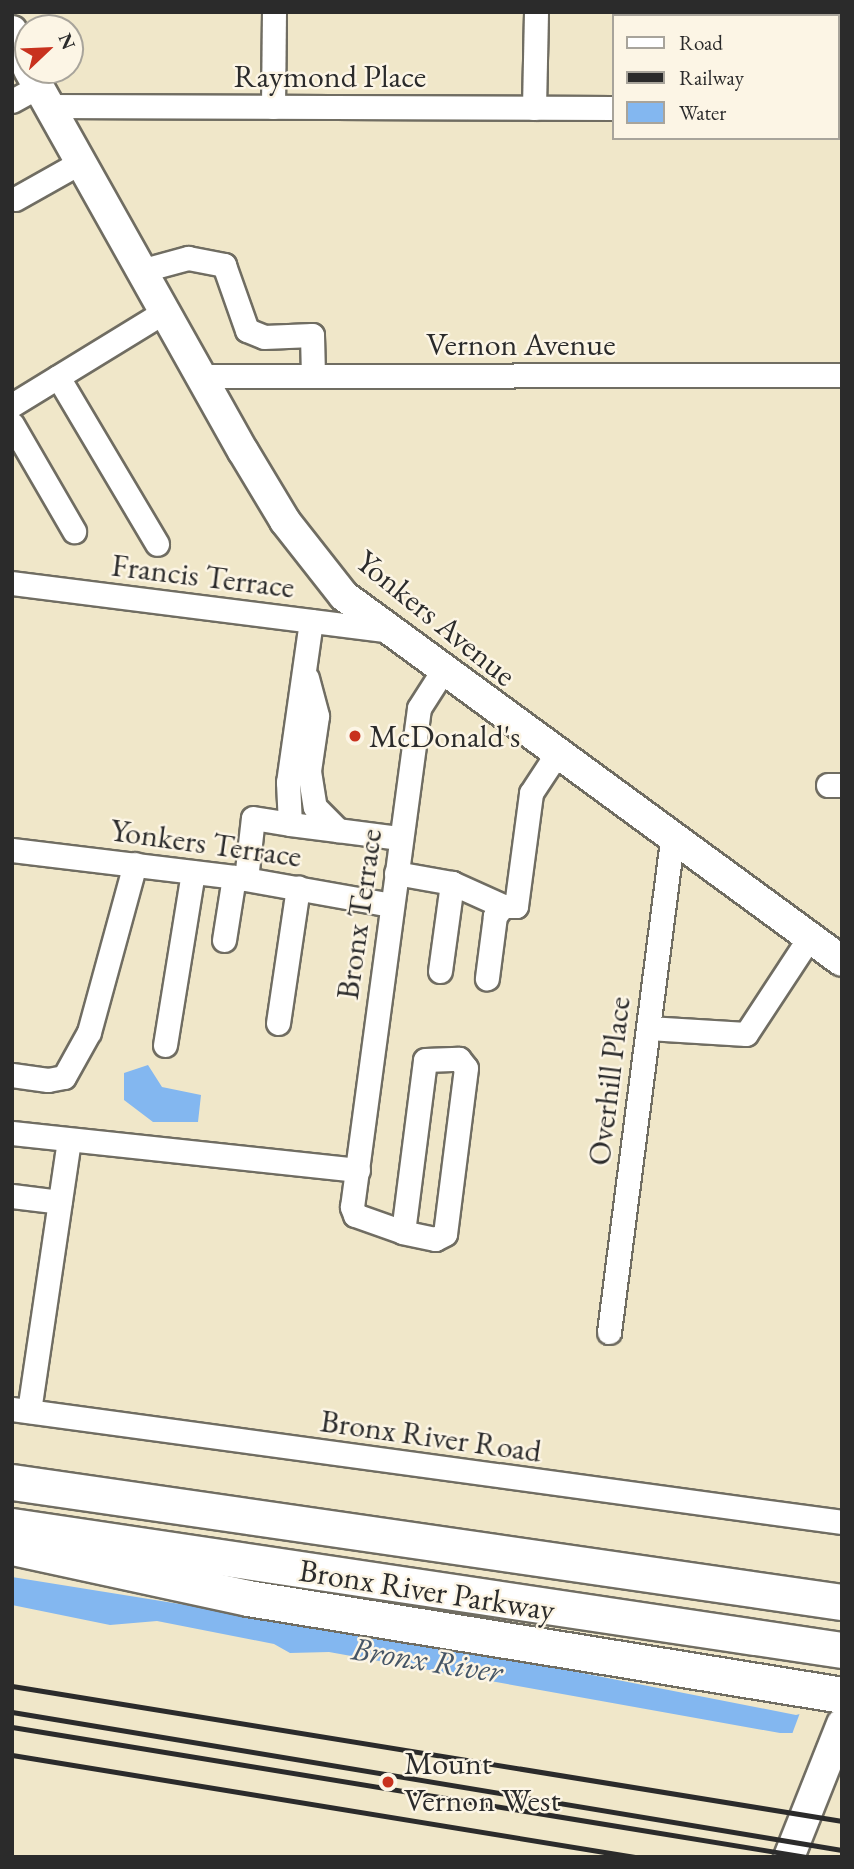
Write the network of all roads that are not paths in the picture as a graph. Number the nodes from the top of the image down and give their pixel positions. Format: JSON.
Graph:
{"nodes":[{"id":1,"x":274,"y":12,"type":"edge"},
{"id":2,"x":536,"y":12,"type":"edge"},
{"id":3,"x":12,"y":31,"type":"edge"},
{"id":4,"x":31,"y":86,"type":"edge"},
{"id":5,"x":273,"y":107,"type":"junction"},
{"id":6,"x":534,"y":108,"type":"junction"},
{"id":7,"x":612,"y":108,"type":"edge"},
{"id":8,"x":79,"y":163,"type":"junction"},
{"id":9,"x":15,"y":199,"type":"dead end"},
{"id":10,"x":140,"y":271,"type":"junction"},
{"id":11,"x":164,"y":312,"type":"junction"},
{"id":12,"x":842,"y":375,"type":"edge"},
{"id":13,"x":201,"y":376,"type":"junction"},
{"id":14,"x":313,"y":376,"type":"junction"},
{"id":15,"x":58,"y":377,"type":"junction"},
{"id":16,"x":12,"y":405,"type":"edge"},
{"id":17,"x":12,"y":424,"type":"edge"},
{"id":18,"x":74,"y":531,"type":"dead end"},
{"id":19,"x":157,"y":544,"type":"dead end"},
{"id":20,"x":12,"y":583,"type":"edge"},
{"id":21,"x":311,"y":621,"type":"junction"},
{"id":22,"x":385,"y":630,"type":"junction"},
{"id":23,"x":304,"y":668,"type":"junction"},
{"id":24,"x":442,"y":672,"type":"junction"},
{"id":25,"x":556,"y":755,"type":"junction"},
{"id":26,"x":290,"y":824,"type":"junction"},
{"id":27,"x":338,"y":830,"type":"junction"},
{"id":28,"x":400,"y":838,"type":"junction"},
{"id":29,"x":672,"y":838,"type":"junction"},
{"id":30,"x":12,"y":850,"type":"edge"},
{"id":31,"x":135,"y":864,"type":"junction"},
{"id":32,"x":193,"y":872,"type":"junction"},
{"id":33,"x":396,"y":873,"type":"junction"},
{"id":34,"x":240,"y":878,"type":"junction"},
{"id":35,"x":452,"y":883,"type":"junction"},
{"id":36,"x":298,"y":887,"type":"junction"},
{"id":37,"x":391,"y":905,"type":"junction"},
{"id":38,"x":503,"y":906,"type":"junction"},
{"id":39,"x":809,"y":938,"type":"junction"},
{"id":40,"x":224,"y":940,"type":"dead end"},
{"id":41,"x":842,"y":961,"type":"edge"},
{"id":42,"x":440,"y":971,"type":"dead end"},
{"id":43,"x":487,"y":978,"type":"dead end"},
{"id":44,"x":278,"y":1023,"type":"dead end"},
{"id":45,"x":648,"y":1028,"type":"junction"},
{"id":46,"x":165,"y":1045,"type":"dead end"},
{"id":47,"x":12,"y":1075,"type":"edge"},
{"id":48,"x":12,"y":1133,"type":"edge"},
{"id":49,"x":69,"y":1141,"type":"junction"},
{"id":50,"x":358,"y":1170,"type":"junction"},
{"id":51,"x":12,"y":1196,"type":"edge"},
{"id":52,"x":60,"y":1202,"type":"junction"},
{"id":53,"x":403,"y":1231,"type":"junction"},
{"id":54,"x":609,"y":1332,"type":"dead end"},
{"id":55,"x":21,"y":1410,"type":"edge"},
{"id":56,"x":12,"y":1482,"type":"edge"},
{"id":57,"x":842,"y":1522,"type":"edge"},
{"id":58,"x":12,"y":1526,"type":"edge"},
{"id":59,"x":12,"y":1547,"type":"edge"},
{"id":60,"x":842,"y":1602,"type":"edge"},
{"id":61,"x":842,"y":1650,"type":"edge"},
{"id":62,"x":842,"y":1695,"type":"edge"},
{"id":63,"x":837,"y":1736,"type":"edge"},
{"id":64,"x":789,"y":1857,"type":"edge"}],
"edges":[{"from":1,"to":5,"type":"street"},
{"from":2,"to":6,"type":"street"},
{"from":3,"to":4,"type":"main road","name":"Yonkers Avenue"},
{"from":4,"to":5,"type":"street","name":"Raymond Place"},
{"from":4,"to":8,"type":"main road","name":"Yonkers Avenue"},
{"from":5,"to":6,"type":"street","name":"Raymond Place"},
{"from":6,"to":7,"type":"street","name":"Raymond Place"},
{"from":8,"to":9,"type":"street"},
{"from":8,"to":10,"type":"main road","name":"Yonkers Avenue"},
{"from":10,"to":11,"type":"main road","name":"Yonkers Avenue"},
{"from":10,"to":14,"type":"street"},
{"from":11,"to":13,"type":"main road","name":"Yonkers Avenue"},
{"from":11,"to":15,"type":"street"},
{"from":12,"to":14,"type":"street","name":"Vernon Avenue"},
{"from":13,"to":14,"type":"street","name":"Vernon Avenue"},
{"from":13,"to":22,"type":"main road","name":"Yonkers Avenue"},
{"from":15,"to":16,"type":"street"},
{"from":15,"to":19,"type":"street"},
{"from":17,"to":18,"type":"street"},
{"from":20,"to":21,"type":"street","name":"Francis Terrace"},
{"from":21,"to":22,"type":"street","name":"Francis Terrace"},
{"from":21,"to":23,"type":"street"},
{"from":22,"to":24,"type":"main road","name":"Yonkers Avenue"},
{"from":23,"to":26,"type":"street"},
{"from":23,"to":27,"type":"street"},
{"from":24,"to":25,"type":"main road","name":"Yonkers Avenue"},
{"from":24,"to":28,"type":"street","name":"Bronx Terrace"},
{"from":25,"to":29,"type":"main road","name":"Yonkers Avenue"},
{"from":25,"to":38,"type":"street"},
{"from":26,"to":27,"type":"street"},
{"from":26,"to":34,"type":"street"},
{"from":27,"to":28,"type":"street"},
{"from":28,"to":33,"type":"street","name":"Bronx Terrace"},
{"from":29,"to":39,"type":"main road","name":"Yonkers Avenue"},
{"from":29,"to":45,"type":"street","name":"Overhill Place"},
{"from":30,"to":31,"type":"street","name":"Yonkers Terrace"},
{"from":31,"to":32,"type":"street","name":"Yonkers Terrace"},
{"from":31,"to":47,"type":"street"},
{"from":32,"to":34,"type":"street","name":"Yonkers Terrace"},
{"from":32,"to":46,"type":"street"},
{"from":33,"to":35,"type":"street"},
{"from":33,"to":37,"type":"street","name":"Bronx Terrace"},
{"from":34,"to":36,"type":"street","name":"Yonkers Terrace"},
{"from":34,"to":40,"type":"street"},
{"from":35,"to":38,"type":"street"},
{"from":35,"to":42,"type":"street"},
{"from":36,"to":37,"type":"street","name":"Yonkers Terrace"},
{"from":36,"to":44,"type":"street"},
{"from":37,"to":50,"type":"street","name":"Bronx Terrace"},
{"from":38,"to":43,"type":"street"},
{"from":39,"to":41,"type":"main road","name":"Yonkers Avenue"},
{"from":39,"to":45,"type":"street"},
{"from":45,"to":54,"type":"street","name":"Overhill Place"},
{"from":48,"to":49,"type":"street"},
{"from":49,"to":50,"type":"street"},
{"from":49,"to":52,"type":"street"},
{"from":50,"to":53,"type":"street","name":"Bronx Terrace"},
{"from":51,"to":52,"type":"street"},
{"from":52,"to":55,"type":"street"},
{"from":53,"to":53,"type":"street"},
{"from":55,"to":57,"type":"street","name":"Bronx River Road"},
{"from":56,"to":60,"type":"highway","name":"Bronx River Parkway"},
{"from":58,"to":61,"type":"highway","name":"Bronx River Parkway"},
{"from":59,"to":62,"type":"highway"},
{"from":63,"to":64,"type":"main road"}]}
